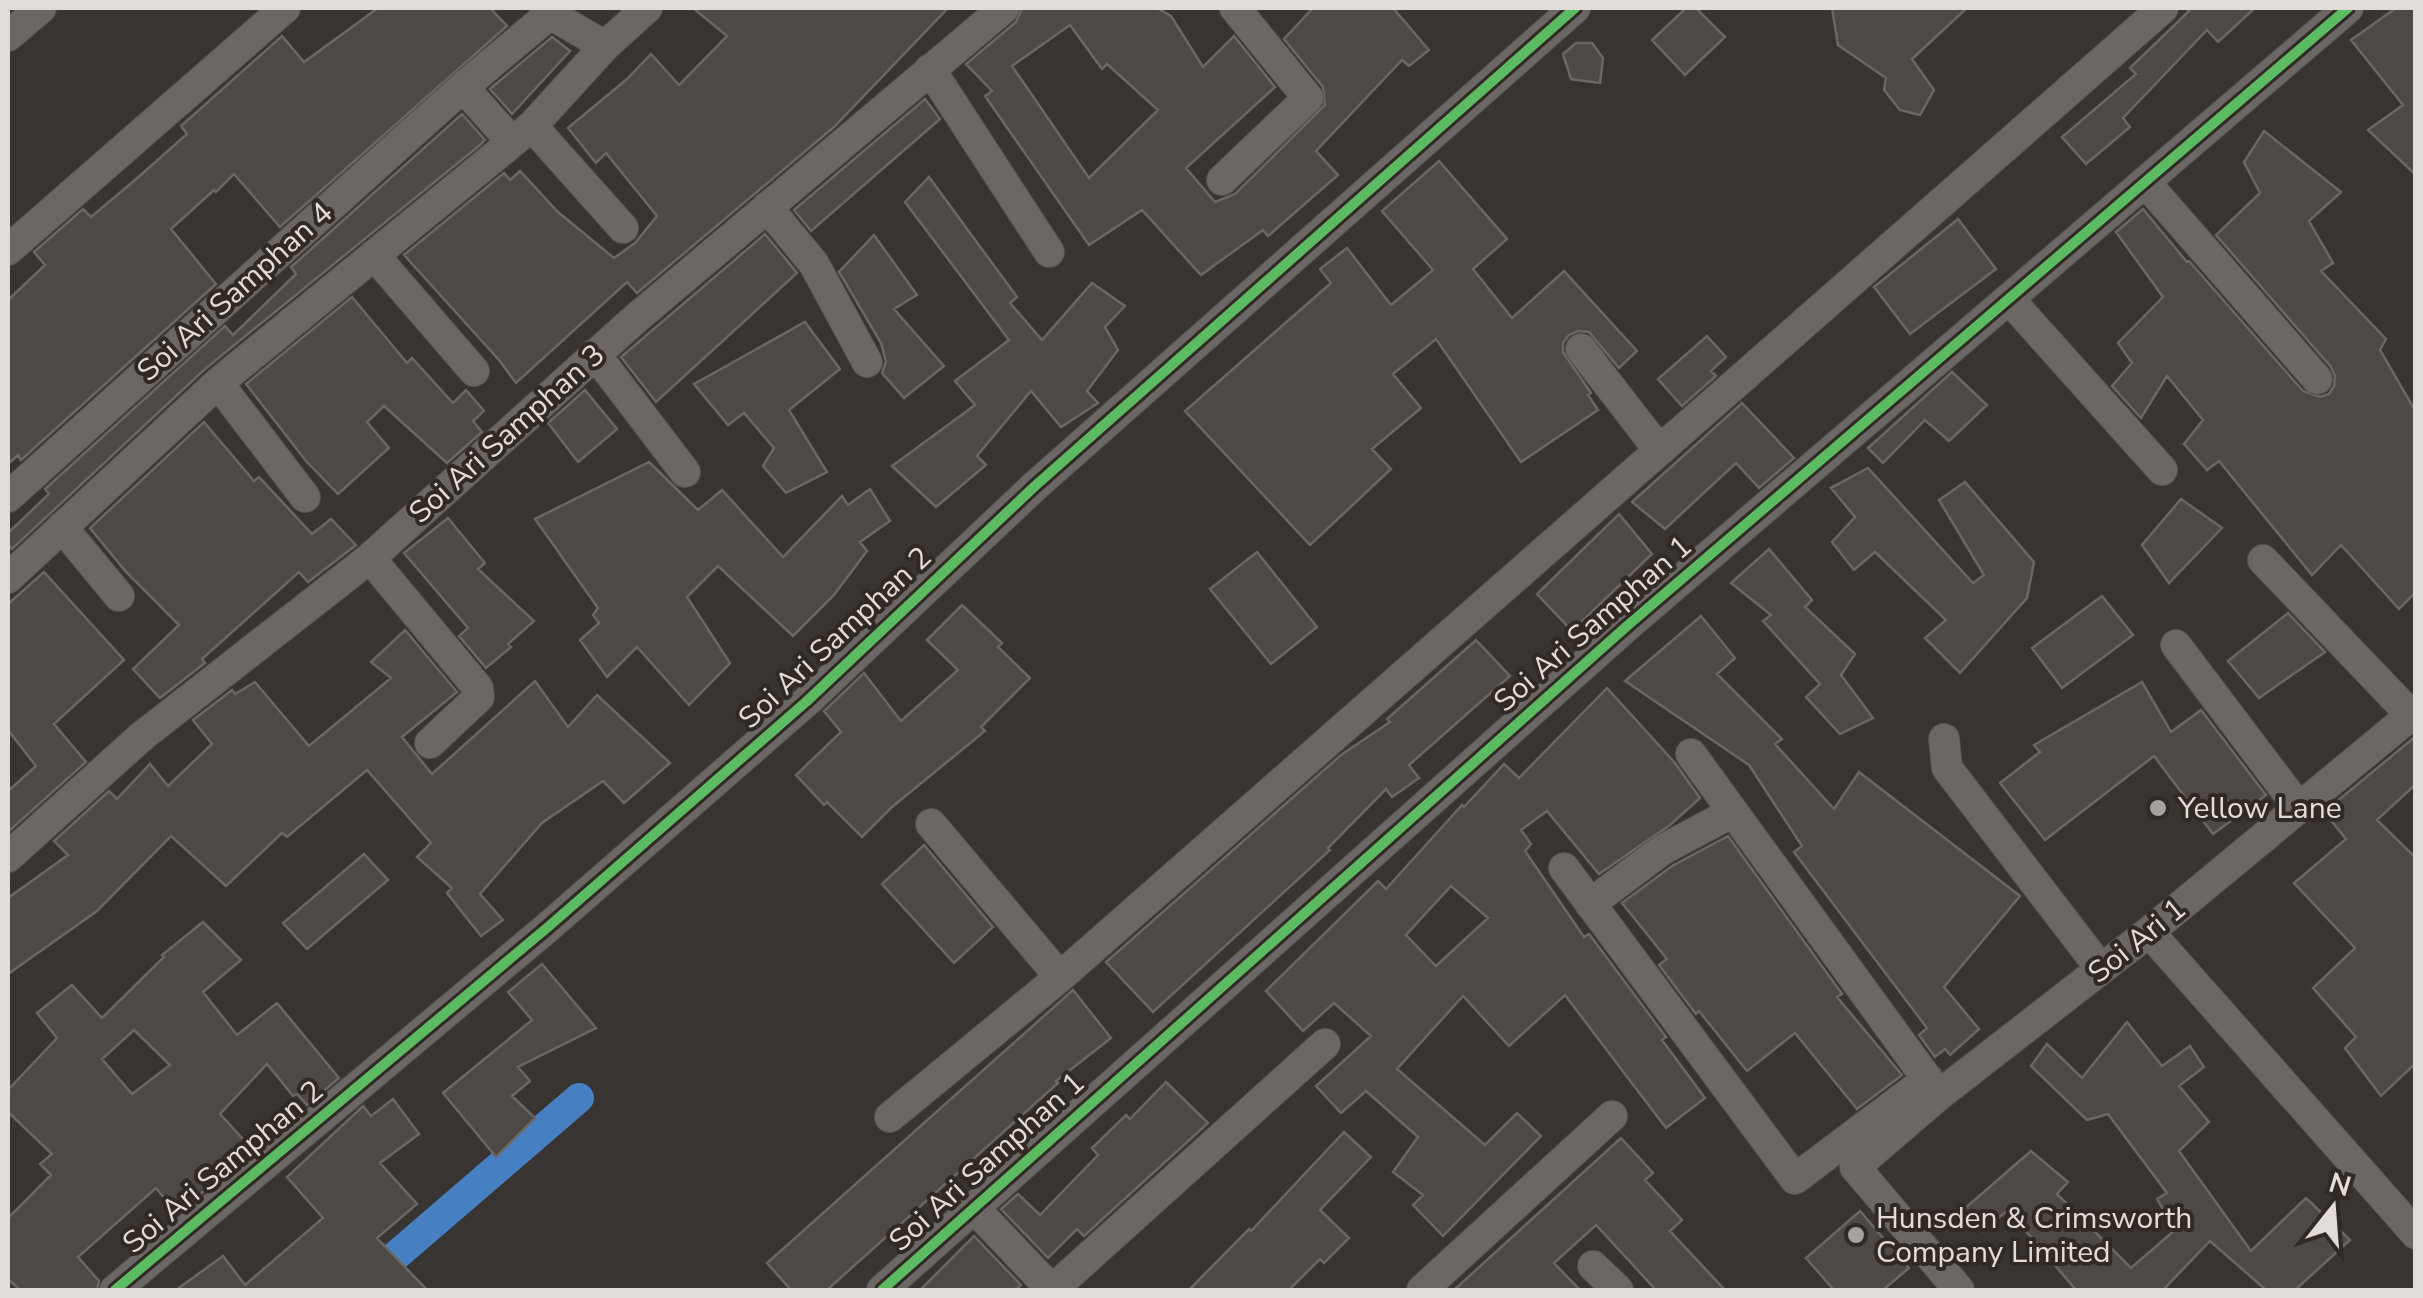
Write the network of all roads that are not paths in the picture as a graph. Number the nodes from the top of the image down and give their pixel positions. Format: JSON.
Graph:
{"nodes":[{"id":1,"x":41,"y":8,"type":"edge"},
{"id":2,"x":285,"y":8,"type":"edge"},
{"id":3,"x":647,"y":8,"type":"edge"},
{"id":4,"x":1004,"y":8,"type":"edge"},
{"id":5,"x":1235,"y":8,"type":"edge"},
{"id":6,"x":1575,"y":8,"type":"edge"},
{"id":7,"x":2163,"y":8,"type":"edge"},
{"id":8,"x":2348,"y":8,"type":"edge"},
{"id":9,"x":8,"y":36,"type":"edge"},
{"id":10,"x":605,"y":46,"type":"junction"},
{"id":11,"x":930,"y":69,"type":"junction"},
{"id":12,"x":463,"y":88,"type":"junction"},
{"id":13,"x":522,"y":134,"type":"junction"},
{"id":14,"x":1222,"y":180,"type":"dead end"},
{"id":15,"x":2145,"y":182,"type":"junction"},
{"id":16,"x":767,"y":207,"type":"junction"},
{"id":17,"x":623,"y":228,"type":"dead end"},
{"id":18,"x":8,"y":250,"type":"edge"},
{"id":19,"x":1049,"y":252,"type":"dead end"},
{"id":20,"x":374,"y":255,"type":"junction"},
{"id":21,"x":2009,"y":298,"type":"junction"},
{"id":22,"x":1580,"y":349,"type":"dead end"},
{"id":23,"x":595,"y":354,"type":"junction"},
{"id":24,"x":868,"y":362,"type":"dead end"},
{"id":25,"x":474,"y":371,"type":"dead end"},
{"id":26,"x":2317,"y":378,"type":"dead end"},
{"id":27,"x":218,"y":383,"type":"junction"},
{"id":28,"x":1659,"y":450,"type":"junction"},
{"id":29,"x":2162,"y":470,"type":"dead end"},
{"id":30,"x":686,"y":472,"type":"dead end"},
{"id":31,"x":8,"y":497,"type":"edge"},
{"id":32,"x":305,"y":497,"type":"dead end"},
{"id":33,"x":62,"y":527,"type":"junction"},
{"id":34,"x":370,"y":558,"type":"junction"},
{"id":35,"x":2263,"y":560,"type":"dead end"},
{"id":36,"x":8,"y":578,"type":"edge"},
{"id":37,"x":119,"y":596,"type":"dead end"},
{"id":38,"x":2176,"y":645,"type":"dead end"},
{"id":39,"x":2414,"y":713,"type":"edge"},
{"id":40,"x":1944,"y":740,"type":"dead end"},
{"id":41,"x":430,"y":743,"type":"dead end"},
{"id":42,"x":1691,"y":754,"type":"dead end"},
{"id":43,"x":2299,"y":808,"type":"junction"},
{"id":44,"x":1733,"y":812,"type":"junction"},
{"id":45,"x":931,"y":824,"type":"dead end"},
{"id":46,"x":8,"y":857,"type":"edge"},
{"id":47,"x":1564,"y":868,"type":"dead end"},
{"id":48,"x":1590,"y":904,"type":"junction"},
{"id":49,"x":2149,"y":932,"type":"junction"},
{"id":50,"x":2101,"y":969,"type":"junction"},
{"id":51,"x":1060,"y":978,"type":"junction"},
{"id":52,"x":1325,"y":1044,"type":"dead end"},
{"id":53,"x":1934,"y":1088,"type":"junction"},
{"id":54,"x":890,"y":1116,"type":"dead end"},
{"id":55,"x":1612,"y":1116,"type":"dead end"},
{"id":56,"x":1899,"y":1116,"type":"junction"},
{"id":57,"x":974,"y":1208,"type":"junction"},
{"id":58,"x":2416,"y":1234,"type":"edge"},
{"id":59,"x":1593,"y":1266,"type":"dead end"},
{"id":60,"x":116,"y":1290,"type":"edge"},
{"id":61,"x":882,"y":1290,"type":"edge"},
{"id":62,"x":1052,"y":1290,"type":"edge"},
{"id":63,"x":1422,"y":1290,"type":"edge"},
{"id":64,"x":1618,"y":1290,"type":"edge"},
{"id":65,"x":1959,"y":1290,"type":"edge"}],
"edges":[{"from":1,"to":9,"type":"street"},
{"from":2,"to":18,"type":"street"},
{"from":3,"to":10,"type":"street"},
{"from":4,"to":11,"type":"street","name":"Soi Ari Samphan 3"},
{"from":5,"to":14,"type":"street"},
{"from":6,"to":60,"type":"street","name":"Soi Ari Samphan 2"},
{"from":7,"to":28,"type":"street"},
{"from":8,"to":15,"type":"street","name":"Soi Ari Samphan 1"},
{"from":10,"to":12,"type":"street","name":"Soi Ari Samphan 4"},
{"from":10,"to":13,"type":"street"},
{"from":11,"to":16,"type":"street","name":"Soi Ari Samphan 3"},
{"from":11,"to":19,"type":"street"},
{"from":12,"to":13,"type":"street"},
{"from":12,"to":31,"type":"street","name":"Soi Ari Samphan 4"},
{"from":13,"to":17,"type":"street"},
{"from":13,"to":20,"type":"street"},
{"from":15,"to":21,"type":"street","name":"Soi Ari Samphan 1"},
{"from":15,"to":26,"type":"street"},
{"from":16,"to":23,"type":"street","name":"Soi Ari Samphan 3"},
{"from":16,"to":24,"type":"street"},
{"from":20,"to":25,"type":"street"},
{"from":20,"to":27,"type":"street"},
{"from":21,"to":29,"type":"street"},
{"from":21,"to":57,"type":"street","name":"Soi Ari Samphan 1"},
{"from":22,"to":28,"type":"street"},
{"from":23,"to":30,"type":"street"},
{"from":23,"to":34,"type":"street","name":"Soi Ari Samphan 3"},
{"from":27,"to":32,"type":"street"},
{"from":27,"to":33,"type":"street"},
{"from":28,"to":51,"type":"street"},
{"from":33,"to":36,"type":"street"},
{"from":33,"to":37,"type":"street"},
{"from":34,"to":41,"type":"street"},
{"from":34,"to":46,"type":"street","name":"Soi Ari Samphan 3"},
{"from":35,"to":39,"type":"street"},
{"from":38,"to":43,"type":"street"},
{"from":39,"to":43,"type":"street","name":"Soi Ari 1"},
{"from":40,"to":50,"type":"street"},
{"from":42,"to":44,"type":"street"},
{"from":43,"to":49,"type":"street","name":"Soi Ari 1"},
{"from":44,"to":48,"type":"street"},
{"from":44,"to":53,"type":"street"},
{"from":45,"to":51,"type":"street"},
{"from":47,"to":48,"type":"street"},
{"from":48,"to":56,"type":"street"},
{"from":49,"to":50,"type":"street","name":"Soi Ari 1"},
{"from":49,"to":58,"type":"street"},
{"from":50,"to":53,"type":"street","name":"Soi Ari 1"},
{"from":51,"to":54,"type":"street"},
{"from":52,"to":62,"type":"street"},
{"from":53,"to":56,"type":"street","name":"Soi Ari 1"},
{"from":55,"to":63,"type":"street"},
{"from":56,"to":65,"type":"street","name":"Soi Ari 1"},
{"from":57,"to":61,"type":"street","name":"Soi Ari Samphan 1"},
{"from":57,"to":62,"type":"street"},
{"from":59,"to":64,"type":"street"}]}
